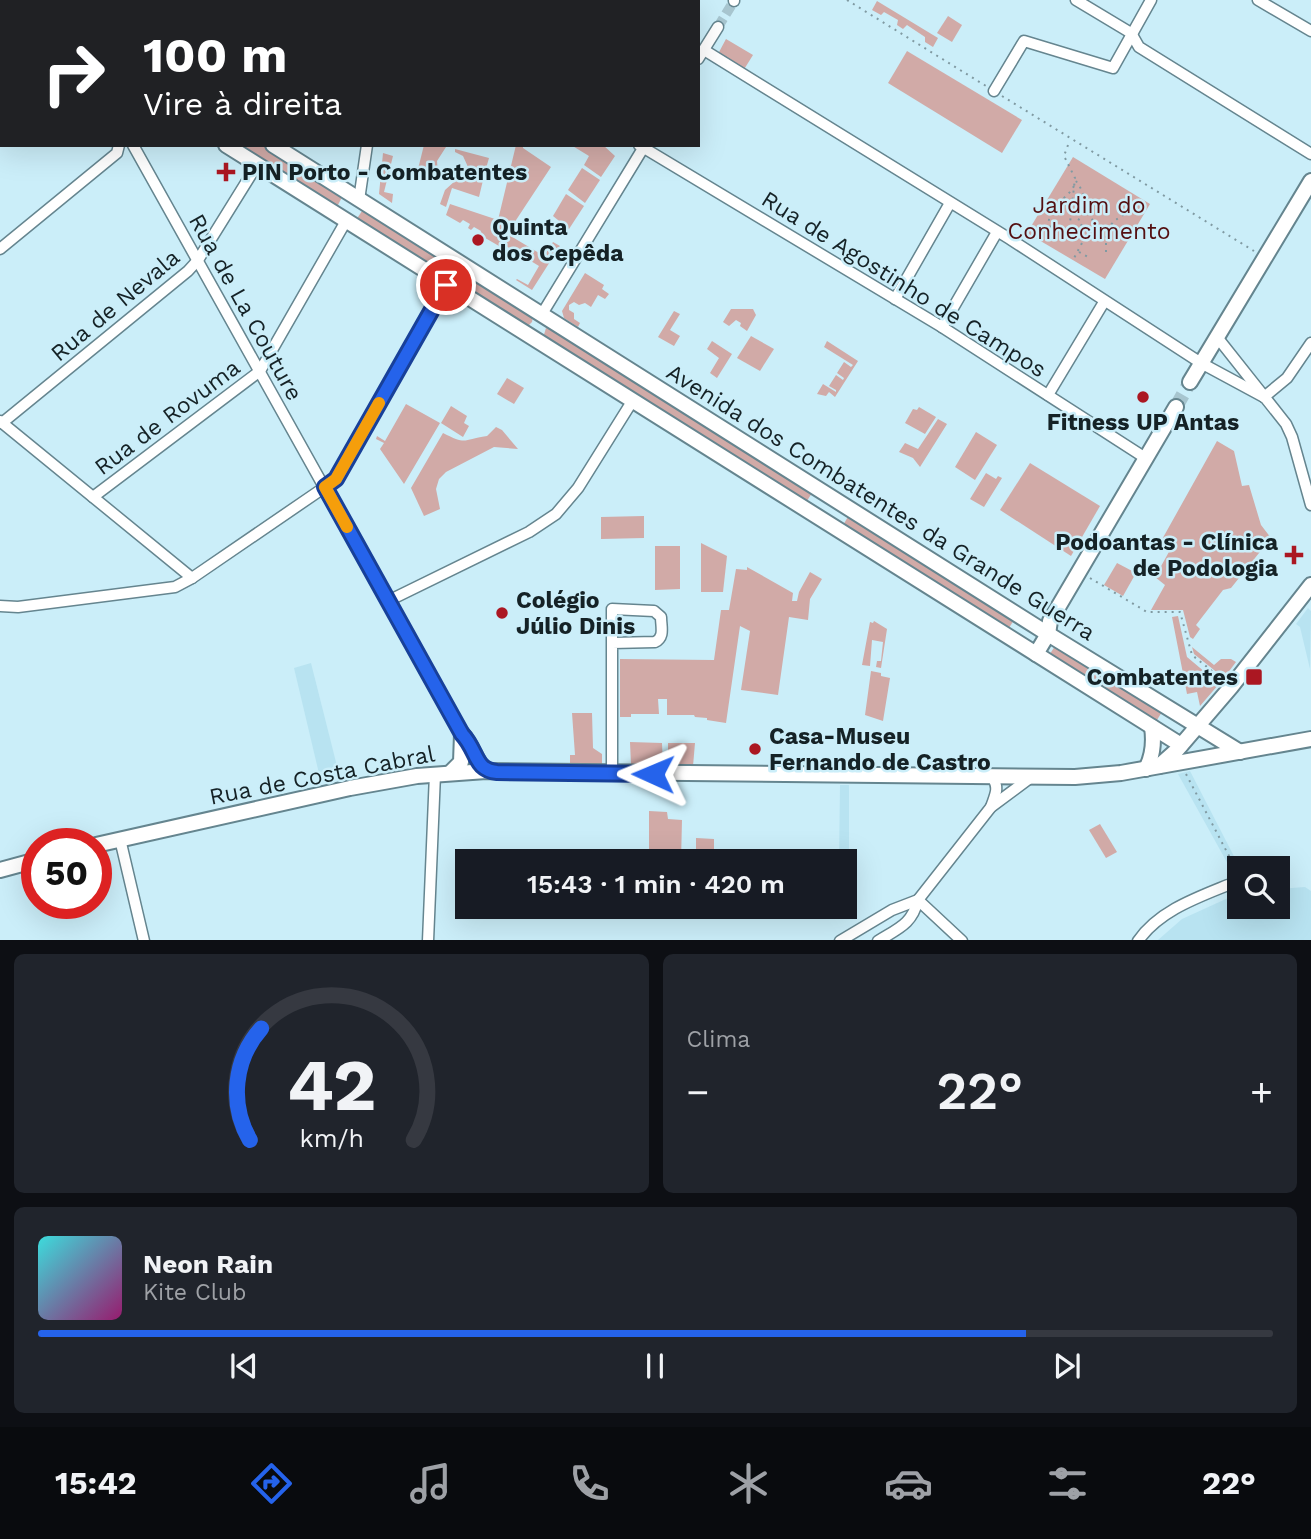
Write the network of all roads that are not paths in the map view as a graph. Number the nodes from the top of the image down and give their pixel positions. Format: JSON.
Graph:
{"nodes":[{"id":1,"x":1076,"y":0,"type":"edge"},
{"id":2,"x":1151,"y":0,"type":"edge"},
{"id":3,"x":1258,"y":0,"type":"edge"},
{"id":4,"x":718,"y":27,"type":"tunnel mouth"},
{"id":5,"x":1311,"y":31,"type":"edge"},
{"id":6,"x":1131,"y":33,"type":"junction"},
{"id":7,"x":701,"y":55,"type":"edge"},
{"id":8,"x":994,"y":91,"type":"road end"},
{"id":9,"x":118,"y":147,"type":"edge"},
{"id":10,"x":134,"y":147,"type":"edge"},
{"id":11,"x":229,"y":147,"type":"edge"},
{"id":12,"x":276,"y":147,"type":"edge"},
{"id":13,"x":366,"y":147,"type":"edge"},
{"id":14,"x":642,"y":147,"type":"edge"},
{"id":15,"x":645,"y":147,"type":"edge"},
{"id":16,"x":1311,"y":154,"type":"edge"},
{"id":17,"x":257,"y":165,"type":"junction"},
{"id":18,"x":1311,"y":181,"type":"edge"},
{"id":19,"x":359,"y":200,"type":"junction"},
{"id":20,"x":950,"y":203,"type":"junction"},
{"id":21,"x":346,"y":221,"type":"junction"},
{"id":22,"x":998,"y":232,"type":"junction"},
{"id":23,"x":0,"y":249,"type":"edge"},
{"id":24,"x":198,"y":260,"type":"junction"},
{"id":25,"x":457,"y":261,"type":"junction"},
{"id":26,"x":446,"y":285,"type":"junction"},
{"id":27,"x":895,"y":299,"type":"junction"},
{"id":28,"x":1104,"y":302,"type":"junction"},
{"id":29,"x":542,"y":314,"type":"junction"},
{"id":30,"x":942,"y":327,"type":"junction"},
{"id":31,"x":529,"y":336,"type":"junction"},
{"id":32,"x":1217,"y":337,"type":"junction"},
{"id":33,"x":1311,"y":344,"type":"edge"},
{"id":34,"x":1201,"y":363,"type":"junction"},
{"id":35,"x":260,"y":372,"type":"junction"},
{"id":36,"x":1190,"y":382,"type":"tunnel mouth"},
{"id":37,"x":1048,"y":395,"type":"junction"},
{"id":38,"x":1264,"y":397,"type":"junction"},
{"id":39,"x":633,"y":400,"type":"junction"},
{"id":40,"x":1176,"y":407,"type":"tunnel mouth"},
{"id":41,"x":1,"y":422,"type":"edge"},
{"id":42,"x":1147,"y":459,"type":"junction"},
{"id":43,"x":325,"y":487,"type":"junction"},
{"id":44,"x":821,"y":491,"type":"junction"},
{"id":45,"x":93,"y":497,"type":"junction"},
{"id":46,"x":1311,"y":505,"type":"edge"},
{"id":47,"x":845,"y":506,"type":"junction"},
{"id":48,"x":808,"y":512,"type":"junction"},
{"id":49,"x":832,"y":527,"type":"junction"},
{"id":50,"x":192,"y":578,"type":"junction"},
{"id":51,"x":1311,"y":585,"type":"edge"},
{"id":52,"x":388,"y":601,"type":"junction"},
{"id":53,"x":0,"y":606,"type":"edge"},
{"id":54,"x":1048,"y":634,"type":"junction"},
{"id":55,"x":612,"y":643,"type":"junction"},
{"id":56,"x":1036,"y":654,"type":"junction"},
{"id":57,"x":1197,"y":726,"type":"junction"},
{"id":58,"x":1152,"y":727,"type":"junction"},
{"id":59,"x":462,"y":734,"type":"junction"},
{"id":60,"x":1311,"y":739,"type":"edge"},
{"id":61,"x":1181,"y":745,"type":"junction"},
{"id":62,"x":1240,"y":752,"type":"junction"},
{"id":63,"x":1152,"y":768,"type":"junction"},
{"id":64,"x":486,"y":771,"type":"junction"},
{"id":65,"x":443,"y":773,"type":"junction"},
{"id":66,"x":612,"y":774,"type":"junction"},
{"id":67,"x":992,"y":777,"type":"junction"},
{"id":68,"x":1030,"y":778,"type":"junction"},
{"id":69,"x":991,"y":807,"type":"junction"},
{"id":70,"x":120,"y":839,"type":"junction"},
{"id":71,"x":112,"y":841,"type":"edge"},
{"id":72,"x":21,"y":864,"type":"edge"},
{"id":73,"x":0,"y":870,"type":"edge"},
{"id":74,"x":1227,"y":885,"type":"edge"},
{"id":75,"x":918,"y":900,"type":"junction"},
{"id":76,"x":144,"y":940,"type":"edge"},
{"id":77,"x":428,"y":940,"type":"edge"},
{"id":78,"x":840,"y":940,"type":"edge"},
{"id":79,"x":878,"y":940,"type":"edge"},
{"id":80,"x":962,"y":940,"type":"edge"},
{"id":81,"x":1138,"y":940,"type":"edge"}],
"edges":[{"from":1,"to":6,"type":"street"},
{"from":2,"to":6,"type":"street"},
{"from":3,"to":5,"type":"street"},
{"from":4,"to":7,"type":"street"},
{"from":6,"to":8,"type":"street"},
{"from":6,"to":16,"type":"street"},
{"from":7,"to":20,"type":"street"},
{"from":9,"to":23,"type":"street"},
{"from":10,"to":24,"type":"street","name":"Rua de La Couture"},
{"from":11,"to":17,"type":"main road","name":"Avenida dos Combatentes da Grande Guerra"},
{"from":12,"to":19,"type":"main road","name":"Avenida dos Combatentes da Grande Guerra"},
{"from":13,"to":19,"type":"street"},
{"from":14,"to":29,"type":"street"},
{"from":15,"to":27,"type":"street","name":"Rua de Agostinho de Campos"},
{"from":17,"to":21,"type":"main road","name":"Avenida dos Combatentes da Grande Guerra"},
{"from":17,"to":24,"type":"street","name":"Rua de Nevala"},
{"from":18,"to":32,"type":"main road"},
{"from":19,"to":21,"type":"main road"},
{"from":19,"to":25,"type":"main road","name":"Avenida dos Combatentes da Grande Guerra"},
{"from":20,"to":22,"type":"street"},
{"from":20,"to":27,"type":"street"},
{"from":21,"to":26,"type":"main road","name":"Avenida dos Combatentes da Grande Guerra"},
{"from":21,"to":35,"type":"street","name":"Rua de Rovuma"},
{"from":22,"to":28,"type":"street"},
{"from":22,"to":30,"type":"street"},
{"from":24,"to":35,"type":"street","name":"Rua de La Couture"},
{"from":24,"to":41,"type":"street","name":"Rua de Nevala"},
{"from":25,"to":26,"type":"main road"},
{"from":25,"to":29,"type":"main road","name":"Avenida dos Combatentes da Grande Guerra"},
{"from":26,"to":31,"type":"main road","name":"Avenida dos Combatentes da Grande Guerra"},
{"from":26,"to":43,"type":"street"},
{"from":27,"to":30,"type":"street","name":"Rua de Agostinho de Campos"},
{"from":28,"to":34,"type":"street"},
{"from":28,"to":37,"type":"street"},
{"from":29,"to":31,"type":"main road"},
{"from":29,"to":44,"type":"main road","name":"Avenida dos Combatentes da Grande Guerra"},
{"from":30,"to":37,"type":"street","name":"Rua de Agostinho de Campos"},
{"from":31,"to":39,"type":"main road","name":"Avenida dos Combatentes da Grande Guerra"},
{"from":32,"to":34,"type":"main road"},
{"from":32,"to":38,"type":"street"},
{"from":33,"to":38,"type":"street"},
{"from":34,"to":36,"type":"main road"},
{"from":34,"to":38,"type":"street"},
{"from":35,"to":43,"type":"street","name":"Rua de La Couture"},
{"from":35,"to":45,"type":"street","name":"Rua de Rovuma"},
{"from":37,"to":42,"type":"street","name":"Rua de Agostinho de Campos"},
{"from":38,"to":46,"type":"street"},
{"from":39,"to":48,"type":"main road","name":"Avenida dos Combatentes da Grande Guerra"},
{"from":39,"to":52,"type":"street"},
{"from":40,"to":42,"type":"main road"},
{"from":41,"to":45,"type":"street"},
{"from":42,"to":54,"type":"main road"},
{"from":43,"to":50,"type":"street"},
{"from":43,"to":52,"type":"street","name":"Rua de La Couture"},
{"from":44,"to":47,"type":"main road","name":"Avenida dos Combatentes da Grande Guerra"},
{"from":44,"to":48,"type":"main road"},
{"from":45,"to":50,"type":"street"},
{"from":47,"to":49,"type":"main road"},
{"from":47,"to":54,"type":"main road","name":"Avenida dos Combatentes da Grande Guerra"},
{"from":48,"to":49,"type":"main road","name":"Avenida dos Combatentes da Grande Guerra"},
{"from":49,"to":56,"type":"main road","name":"Avenida dos Combatentes da Grande Guerra"},
{"from":50,"to":53,"type":"street"},
{"from":51,"to":57,"type":"main road"},
{"from":52,"to":59,"type":"street","name":"Rua de La Couture"},
{"from":54,"to":56,"type":"main road"},
{"from":54,"to":57,"type":"main road","name":"Avenida dos Combatentes da Grande Guerra"},
{"from":55,"to":55,"type":"street"},
{"from":55,"to":66,"type":"street"},
{"from":56,"to":58,"type":"main road","name":"Avenida dos Combatentes da Grande Guerra"},
{"from":57,"to":61,"type":"main road"},
{"from":57,"to":62,"type":"main road","name":"Avenida dos Combatentes da Grande Guerra"},
{"from":58,"to":61,"type":"main road","name":"Avenida dos Combatentes da Grande Guerra"},
{"from":58,"to":63,"type":"main road"},
{"from":59,"to":64,"type":"main road"},
{"from":59,"to":65,"type":"main road"},
{"from":60,"to":62,"type":"main road","name":"Rua de Costa Cabral"},
{"from":61,"to":63,"type":"main road"},
{"from":62,"to":63,"type":"main road","name":"Rua de Costa Cabral"},
{"from":63,"to":68,"type":"main road","name":"Rua de Costa Cabral"},
{"from":64,"to":65,"type":"main road","name":"Rua de Costa Cabral"},
{"from":64,"to":66,"type":"main road","name":"Rua de Costa Cabral"},
{"from":65,"to":70,"type":"main road","name":"Rua de Costa Cabral"},
{"from":65,"to":77,"type":"street"},
{"from":66,"to":67,"type":"main road","name":"Rua de Costa Cabral"},
{"from":67,"to":68,"type":"main road","name":"Rua de Costa Cabral"},
{"from":67,"to":69,"type":"street"},
{"from":68,"to":69,"type":"street"},
{"from":69,"to":75,"type":"street"},
{"from":70,"to":71,"type":"main road","name":"Rua de Costa Cabral"},
{"from":70,"to":76,"type":"street"},
{"from":72,"to":73,"type":"main road"},
{"from":74,"to":81,"type":"street"},
{"from":75,"to":78,"type":"street"},
{"from":75,"to":79,"type":"street"},
{"from":75,"to":80,"type":"street"}]}
